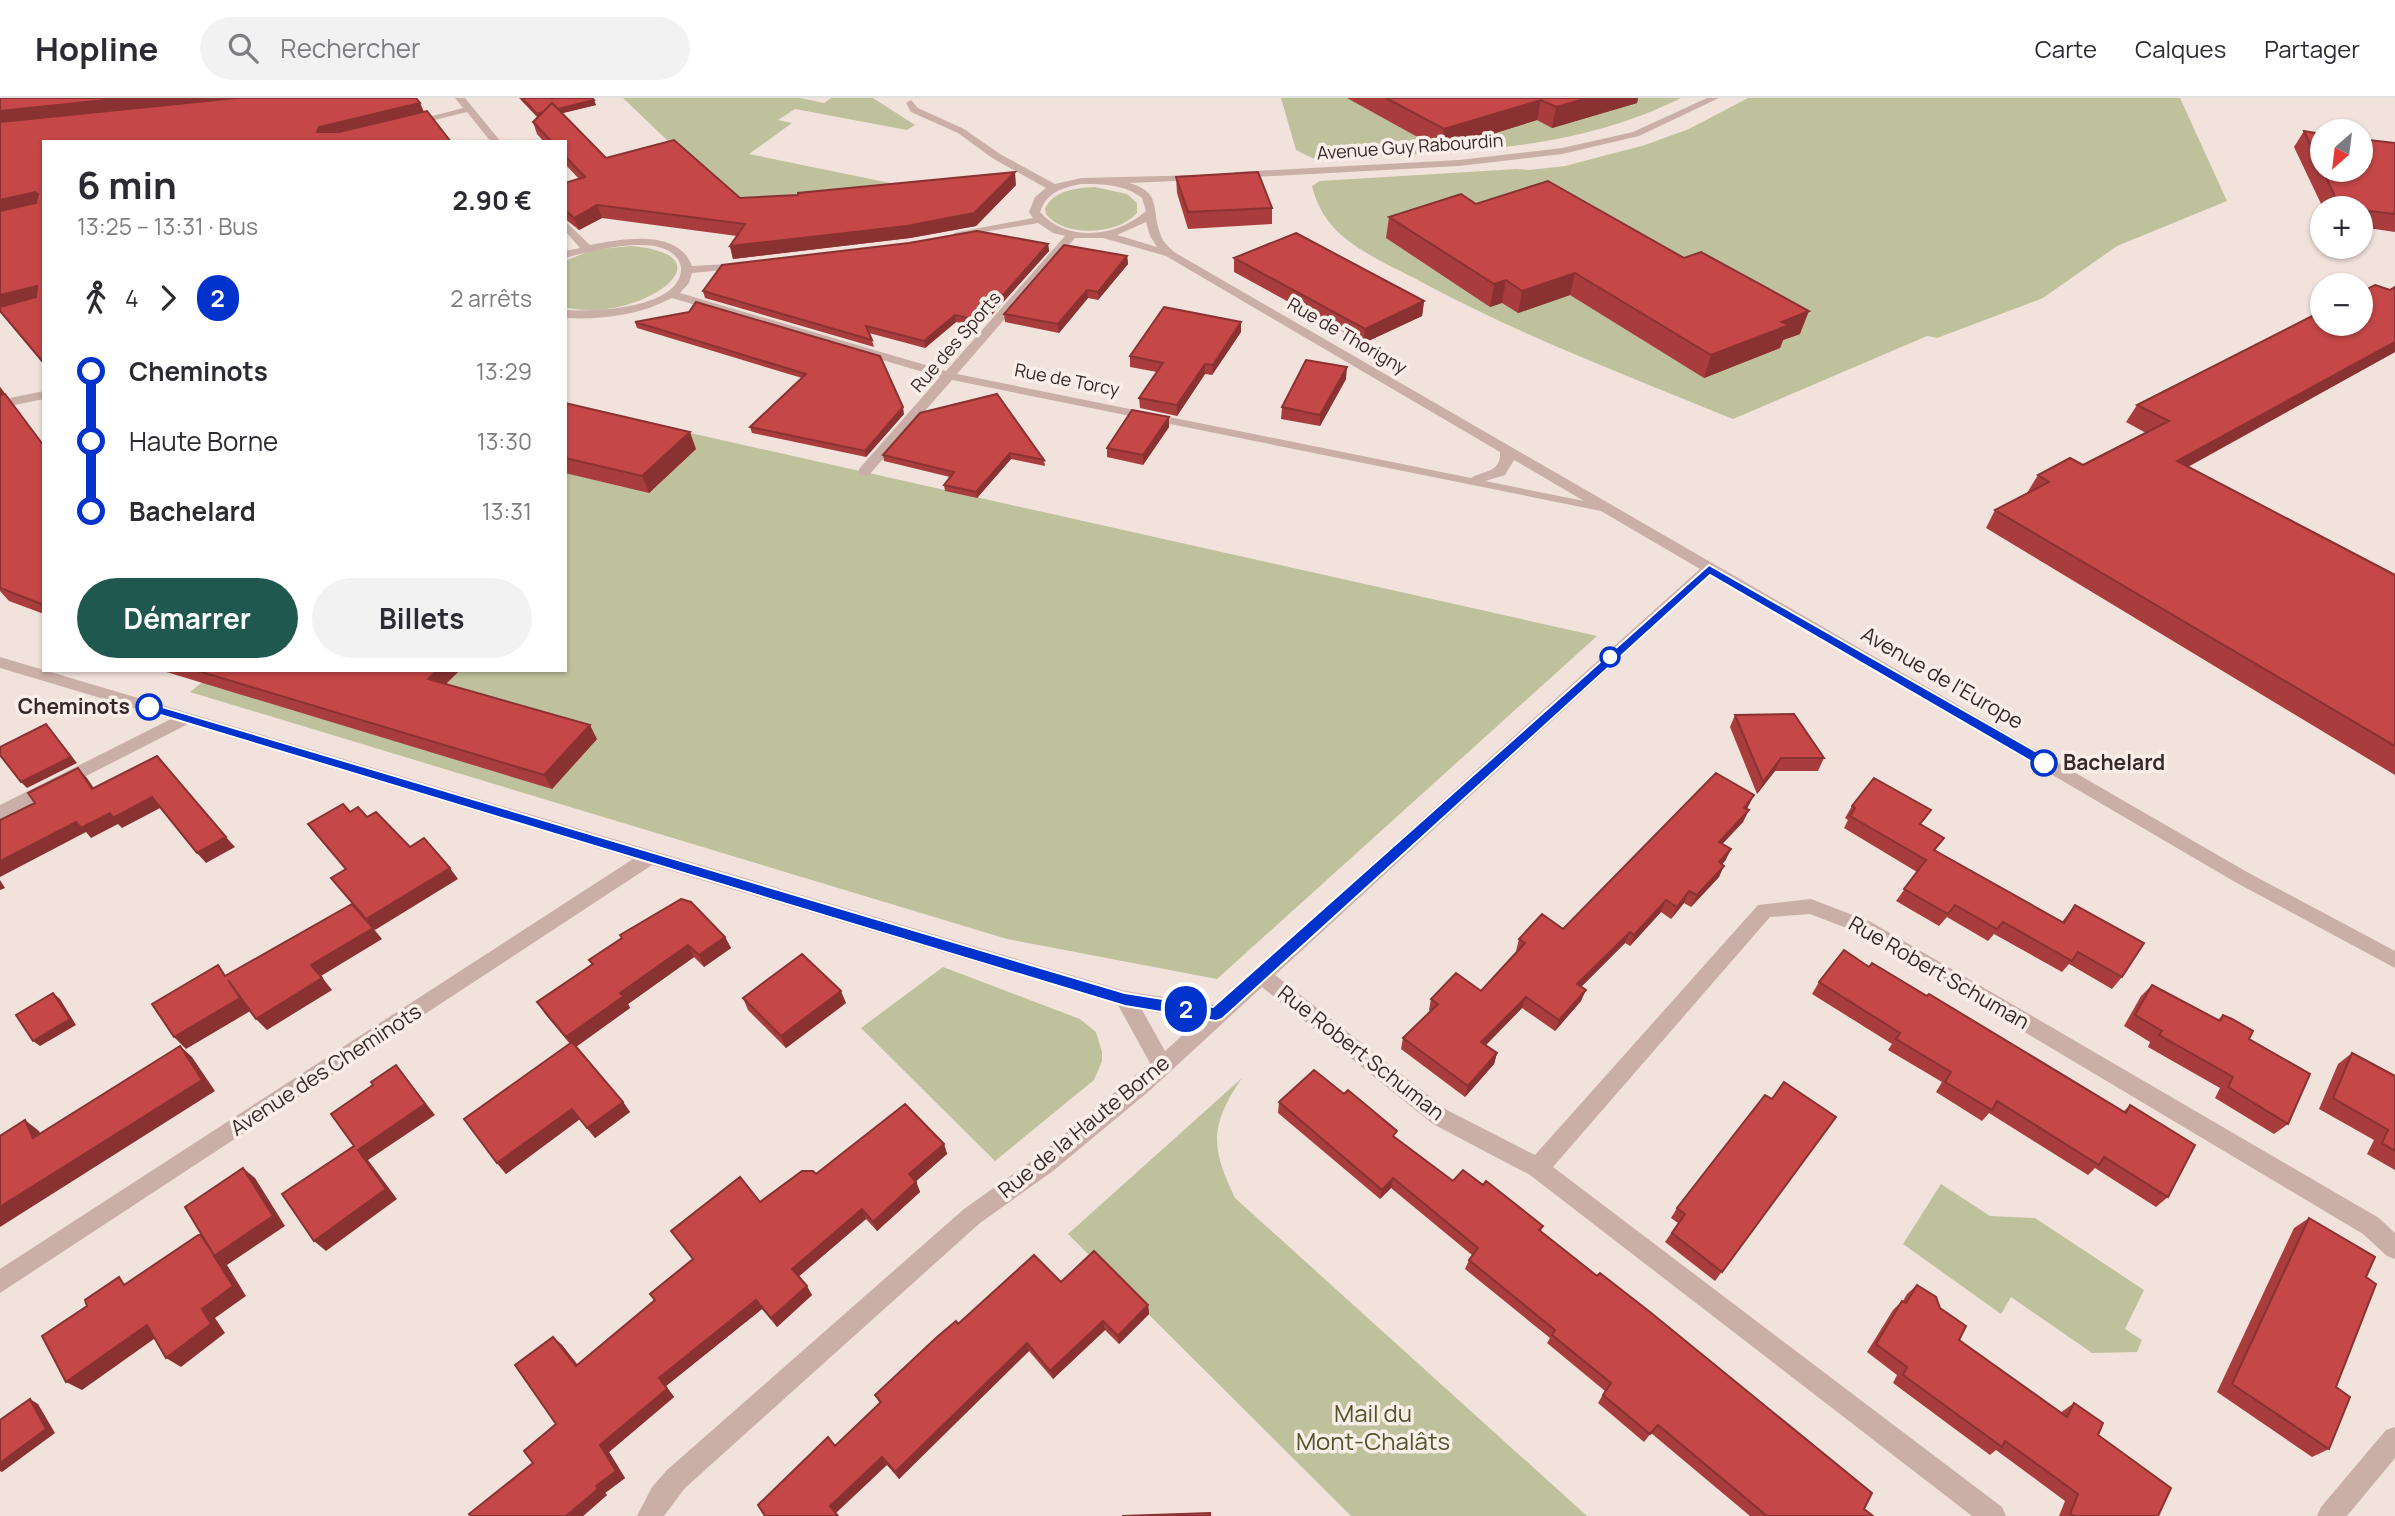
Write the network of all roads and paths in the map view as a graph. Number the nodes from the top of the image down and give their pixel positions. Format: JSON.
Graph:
{"nodes":[{"id":1,"x":460,"y":98,"type":"edge"},
{"id":2,"x":1714,"y":98,"type":"edge"},
{"id":3,"x":907,"y":101,"type":"edge"},
{"id":4,"x":468,"y":109,"type":"junction"},
{"id":5,"x":405,"y":124,"type":"edge"},
{"id":6,"x":494,"y":140,"type":"edge"},
{"id":7,"x":1207,"y":176,"type":"edge"},
{"id":8,"x":1220,"y":176,"type":"edge"},
{"id":9,"x":1098,"y":181,"type":"junction"},
{"id":10,"x":1141,"y":181,"type":"junction"},
{"id":11,"x":1054,"y":188,"type":"junction"},
{"id":12,"x":1150,"y":207,"type":"junction"},
{"id":13,"x":1039,"y":220,"type":"junction"},
{"id":14,"x":567,"y":226,"type":"edge"},
{"id":15,"x":1073,"y":234,"type":"junction"},
{"id":16,"x":1100,"y":234,"type":"junction"},
{"id":17,"x":951,"y":236,"type":"edge"},
{"id":18,"x":586,"y":248,"type":"junction"},
{"id":19,"x":567,"y":254,"type":"edge"},
{"id":20,"x":1170,"y":254,"type":"junction"},
{"id":21,"x":751,"y":264,"type":"edge"},
{"id":22,"x":687,"y":270,"type":"junction"},
{"id":23,"x":670,"y":294,"type":"junction"},
{"id":24,"x":567,"y":314,"type":"edge"},
{"id":25,"x":950,"y":376,"type":"junction"},
{"id":26,"x":42,"y":395,"type":"edge"},
{"id":27,"x":0,"y":404,"type":"edge"},
{"id":28,"x":1506,"y":449,"type":"junction"},
{"id":29,"x":864,"y":472,"type":"dead end"},
{"id":30,"x":1496,"y":475,"type":"junction"},
{"id":31,"x":1462,"y":479,"type":"junction"},
{"id":32,"x":1580,"y":492,"type":"junction"},
{"id":33,"x":1613,"y":511,"type":"junction"},
{"id":34,"x":1709,"y":569,"type":"junction"},
{"id":35,"x":0,"y":649,"type":"edge"},
{"id":36,"x":5,"y":664,"type":"edge"},
{"id":37,"x":36,"y":666,"type":"edge"},
{"id":38,"x":53,"y":672,"type":"edge"},
{"id":39,"x":187,"y":718,"type":"junction"},
{"id":40,"x":0,"y":813,"type":"edge"},
{"id":41,"x":650,"y":857,"type":"junction"},
{"id":42,"x":2395,"y":960,"type":"edge"},
{"id":43,"x":1261,"y":975,"type":"junction"},
{"id":44,"x":1125,"y":999,"type":"junction"},
{"id":45,"x":1216,"y":1014,"type":"junction"},
{"id":46,"x":1162,"y":1065,"type":"junction"},
{"id":47,"x":1538,"y":1168,"type":"junction"},
{"id":48,"x":2395,"y":1248,"type":"edge"},
{"id":49,"x":0,"y":1282,"type":"edge"},
{"id":50,"x":2395,"y":1439,"type":"edge"},
{"id":51,"x":650,"y":1516,"type":"edge"},
{"id":52,"x":1993,"y":1516,"type":"edge"},
{"id":53,"x":2330,"y":1516,"type":"edge"}],
"edges":[{"from":1,"to":4,"type":"street"},
{"from":2,"to":8,"type":"street","name":"Avenue Guy Rabourdin"},
{"from":3,"to":11,"type":"street"},
{"from":4,"to":5,"type":"street"},
{"from":4,"to":6,"type":"street"},
{"from":7,"to":10,"type":"street"},
{"from":9,"to":10,"type":"street"},
{"from":9,"to":11,"type":"street"},
{"from":9,"to":12,"type":"street"},
{"from":10,"to":12,"type":"street","name":"Rue de Thorigny"},
{"from":11,"to":13,"type":"street"},
{"from":12,"to":16,"type":"street"},
{"from":12,"to":20,"type":"street","name":"Rue de Thorigny"},
{"from":13,"to":15,"type":"street"},
{"from":13,"to":17,"type":"street"},
{"from":14,"to":18,"type":"street"},
{"from":15,"to":16,"type":"street"},
{"from":15,"to":25,"type":"street","name":"Rue des Sports"},
{"from":16,"to":20,"type":"street","name":"Rue de Thorigny"},
{"from":18,"to":19,"type":"street"},
{"from":18,"to":22,"type":"street"},
{"from":20,"to":28,"type":"street","name":"Rue de Thorigny"},
{"from":21,"to":22,"type":"street"},
{"from":22,"to":23,"type":"street"},
{"from":23,"to":24,"type":"street"},
{"from":23,"to":25,"type":"street","name":"Rue de Torcy"},
{"from":25,"to":29,"type":"street","name":"Rue des Sports"},
{"from":25,"to":31,"type":"street","name":"Rue de Torcy"},
{"from":26,"to":27,"type":"street"},
{"from":28,"to":30,"type":"street"},
{"from":28,"to":32,"type":"street","name":"Avenue de l'Europe"},
{"from":30,"to":31,"type":"street","name":"Rue de Torcy"},
{"from":30,"to":32,"type":"street","name":"Rue de Torcy"},
{"from":31,"to":33,"type":"street","name":"Rue de Torcy"},
{"from":32,"to":33,"type":"street","name":"Avenue de l'Europe"},
{"from":33,"to":34,"type":"street","name":"Avenue de l'Europe"},
{"from":34,"to":42,"type":"street","name":"Avenue de l'Europe"},
{"from":34,"to":43,"type":"street","name":"Rue de la Haute Borne"},
{"from":35,"to":36,"type":"street"},
{"from":36,"to":37,"type":"street"},
{"from":38,"to":39,"type":"street"},
{"from":39,"to":40,"type":"street"},
{"from":39,"to":41,"type":"street"},
{"from":41,"to":44,"type":"street"},
{"from":41,"to":49,"type":"street","name":"Avenue des Cheminots"},
{"from":43,"to":45,"type":"street","name":"Rue de la Haute Borne"},
{"from":43,"to":47,"type":"street","name":"Rue Robert Schuman"},
{"from":44,"to":45,"type":"street"},
{"from":44,"to":46,"type":"street"},
{"from":45,"to":46,"type":"street","name":"Rue de la Haute Borne"},
{"from":46,"to":51,"type":"street","name":"Rue de la Haute Borne"},
{"from":47,"to":48,"type":"street","name":"Rue Robert Schuman"},
{"from":47,"to":52,"type":"street","name":"Rue Robert Schuman"},
{"from":50,"to":53,"type":"street"}]}
